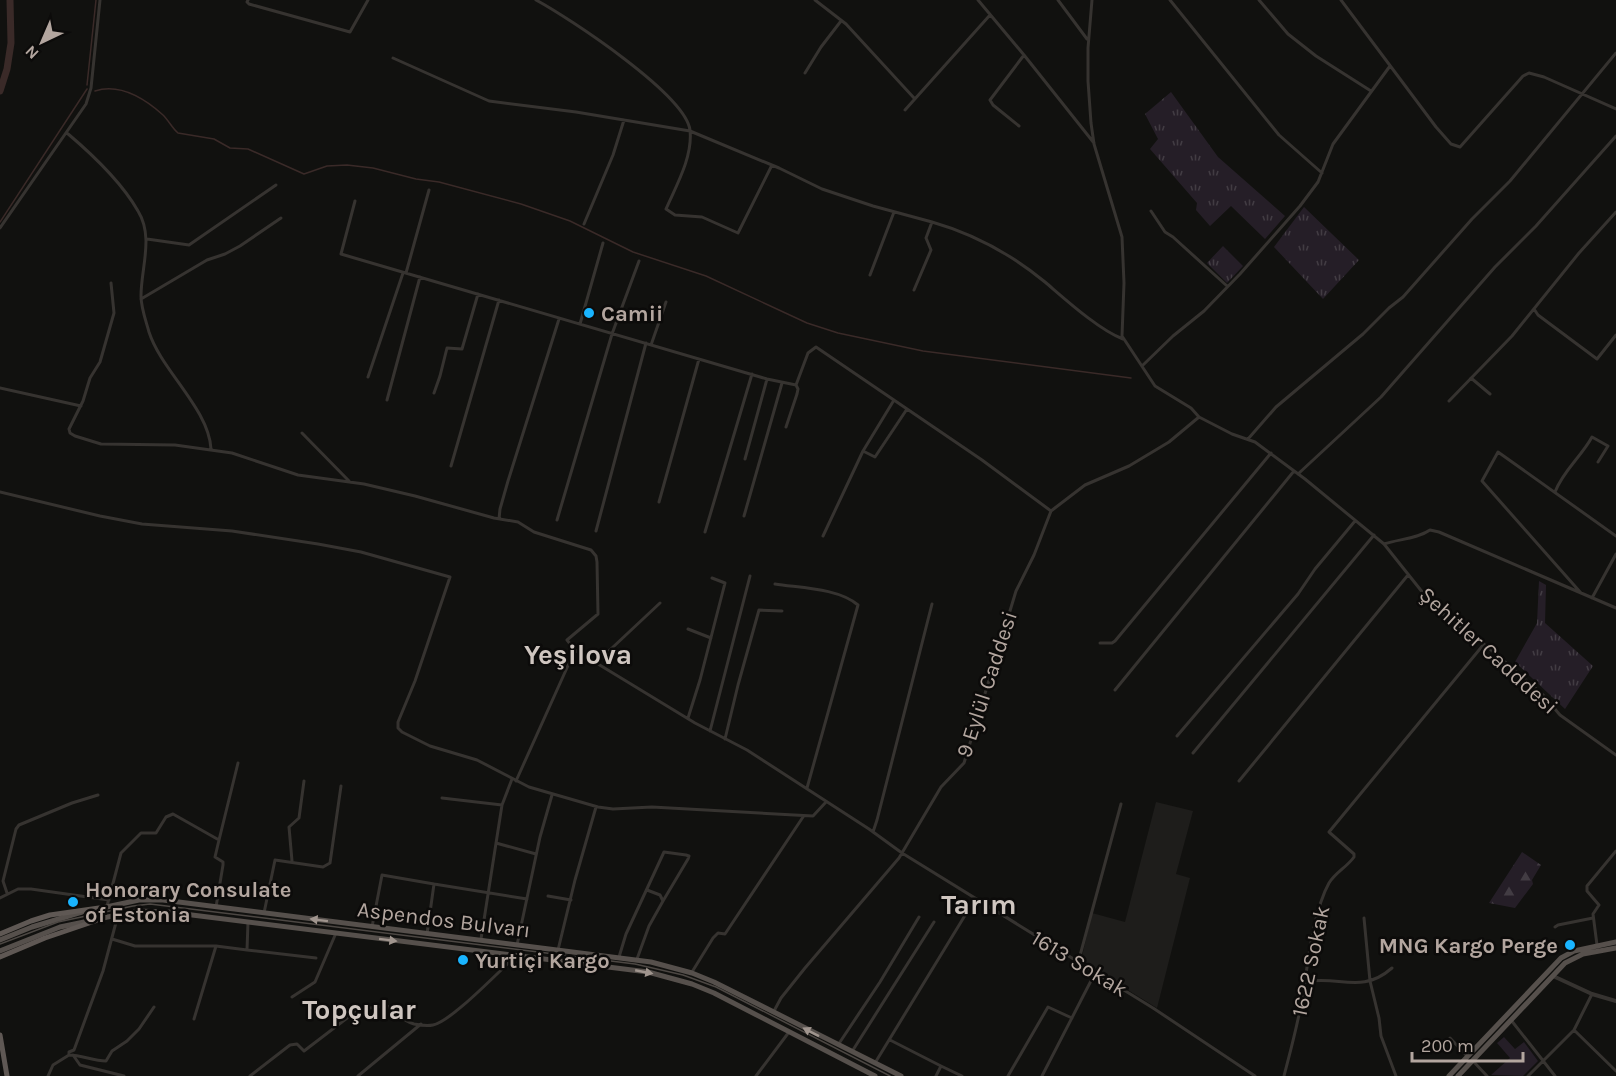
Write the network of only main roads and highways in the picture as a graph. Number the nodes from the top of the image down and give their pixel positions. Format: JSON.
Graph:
{"nodes":[{"id":1,"x":99,"y":908,"type":"junction"},
{"id":2,"x":101,"y":919,"type":"junction"},
{"id":3,"x":0,"y":934,"type":"edge"},
{"id":4,"x":0,"y":940,"type":"edge"},
{"id":5,"x":1616,"y":942,"type":"edge"},
{"id":6,"x":1616,"y":948,"type":"edge"},
{"id":7,"x":0,"y":951,"type":"edge"},
{"id":8,"x":0,"y":957,"type":"edge"},
{"id":9,"x":0,"y":1035,"type":"edge"},
{"id":10,"x":1471,"y":1059,"type":"junction"},
{"id":11,"x":7,"y":1076,"type":"edge"},
{"id":12,"x":875,"y":1076,"type":"edge"},
{"id":13,"x":902,"y":1076,"type":"edge"},
{"id":14,"x":1449,"y":1076,"type":"edge"},
{"id":15,"x":1458,"y":1076,"type":"edge"}],
"edges":[{"from":1,"to":3,"type":"highway"},
{"from":1,"to":4,"type":"main road","name":"Aspendos Bulvarı"},
{"from":13,"to":1,"type":"main road","name":"Aspendos Bulvarı","one_way":true},
{"from":2,"to":7,"type":"main road","name":"Aspendos Bulvarı"},
{"from":2,"to":8,"type":"highway"},
{"from":2,"to":12,"type":"main road","name":"Aspendos Bulvarı","one_way":true},
{"from":5,"to":10,"type":"main road"},
{"from":6,"to":10,"type":"main road"},
{"from":9,"to":11,"type":"highway"},
{"from":10,"to":14,"type":"main road"},
{"from":10,"to":15,"type":"main road"}]}
